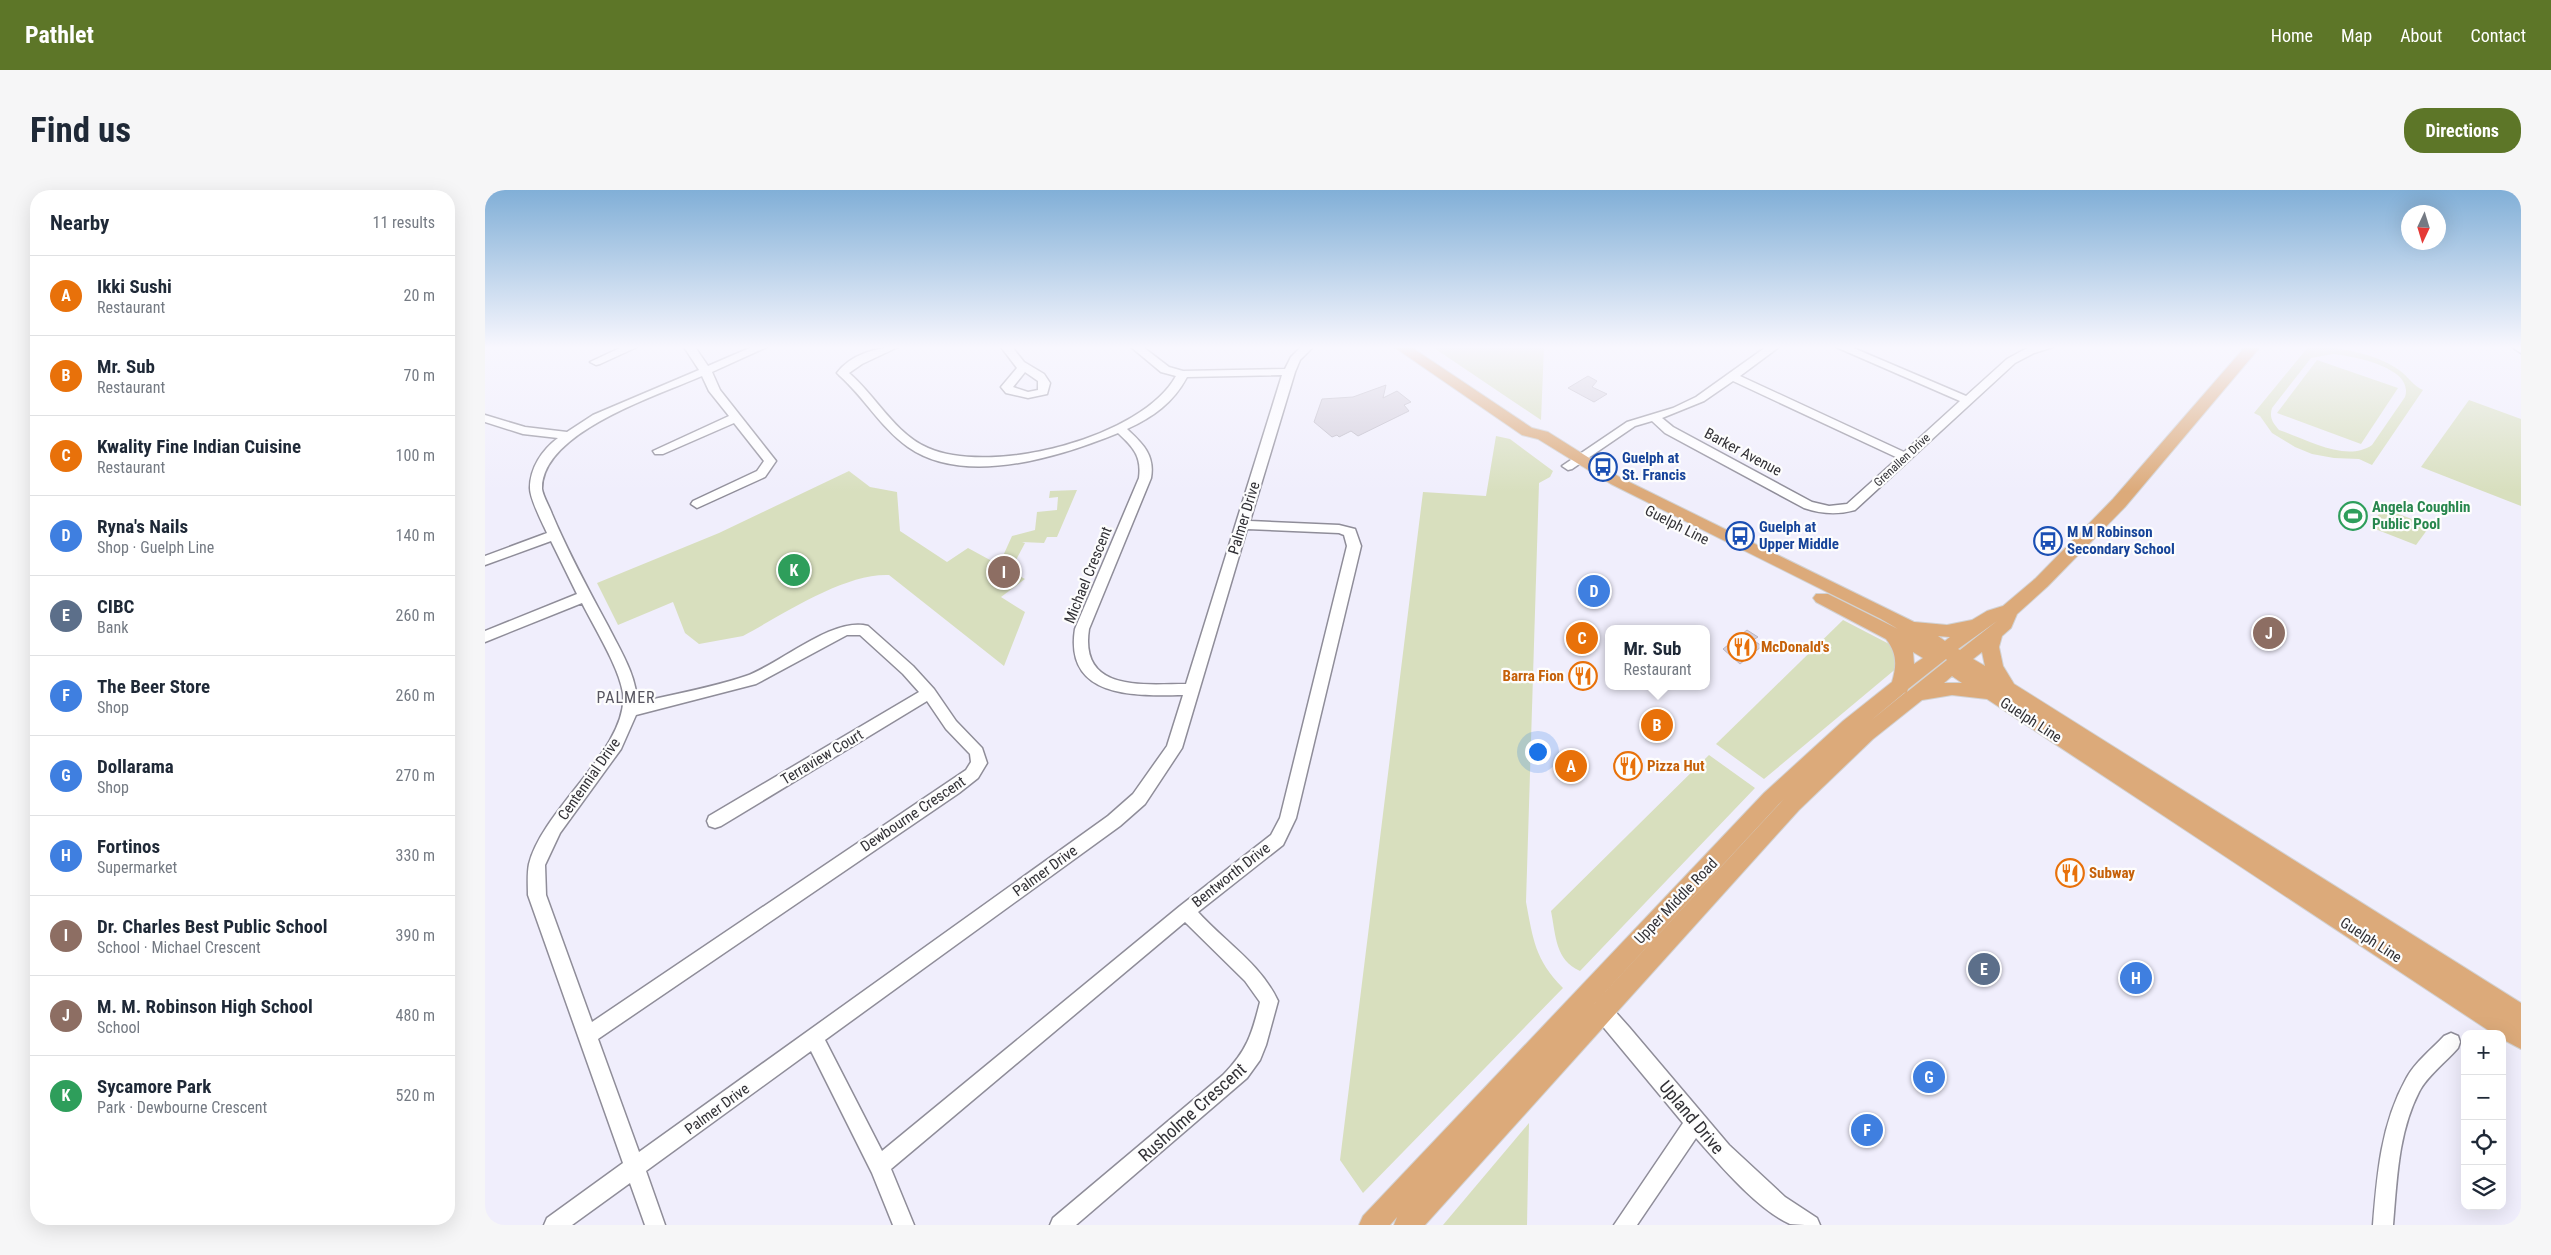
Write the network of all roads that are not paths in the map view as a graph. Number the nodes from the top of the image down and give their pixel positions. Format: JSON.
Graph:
{"nodes":[{"id":1,"x":646,"y":395,"type":"edge"},
{"id":2,"x":719,"y":395,"type":"edge"},
{"id":3,"x":867,"y":395,"type":"edge"},
{"id":4,"x":1171,"y":395,"type":"edge"},
{"id":5,"x":1282,"y":395,"type":"edge"},
{"id":6,"x":1473,"y":395,"type":"edge"},
{"id":7,"x":1705,"y":395,"type":"edge"},
{"id":8,"x":1772,"y":395,"type":"edge"},
{"id":9,"x":1956,"y":395,"type":"edge"},
{"id":10,"x":1972,"y":395,"type":"edge"},
{"id":11,"x":2212,"y":395,"type":"edge"},
{"id":12,"x":1967,"y":400,"type":"junction"},
{"id":13,"x":1651,"y":416,"type":"junction"},
{"id":14,"x":737,"y":417,"type":"junction"},
{"id":15,"x":485,"y":418,"type":"edge"},
{"id":16,"x":1120,"y":429,"type":"junction"},
{"id":17,"x":567,"y":436,"type":"junction"},
{"id":18,"x":659,"y":451,"type":"dead end"},
{"id":19,"x":1905,"y":457,"type":"junction"},
{"id":20,"x":1574,"y":463,"type":"junction"},
{"id":21,"x":697,"y":504,"type":"dead end"},
{"id":22,"x":1822,"y":511,"type":"joint"},
{"id":23,"x":1241,"y":525,"type":"junction"},
{"id":24,"x":554,"y":535,"type":"junction"},
{"id":25,"x":1703,"y":538,"type":"junction"},
{"id":26,"x":1735,"y":541,"type":"junction"},
{"id":27,"x":485,"y":561,"type":"edge"},
{"id":28,"x":585,"y":596,"type":"junction"},
{"id":29,"x":2009,"y":611,"type":"junction"},
{"id":30,"x":1976,"y":626,"type":"junction"},
{"id":31,"x":1901,"y":630,"type":"junction"},
{"id":32,"x":1994,"y":633,"type":"junction"},
{"id":33,"x":485,"y":636,"type":"edge"},
{"id":34,"x":1948,"y":658,"type":"junction"},
{"id":35,"x":1192,"y":689,"type":"junction"},
{"id":36,"x":1907,"y":691,"type":"junction"},
{"id":37,"x":2001,"y":692,"type":"junction"},
{"id":38,"x":929,"y":693,"type":"junction"},
{"id":39,"x":630,"y":711,"type":"junction"},
{"id":40,"x":715,"y":821,"type":"dead end"},
{"id":41,"x":1186,"y":911,"type":"junction"},
{"id":42,"x":2402,"y":950,"type":"junction"},
{"id":43,"x":1595,"y":1003,"type":"junction"},
{"id":44,"x":2521,"y":1016,"type":"edge"},
{"id":45,"x":588,"y":1035,"type":"junction"},
{"id":46,"x":814,"y":1037,"type":"junction"},
{"id":47,"x":2521,"y":1038,"type":"edge"},
{"id":48,"x":2451,"y":1042,"type":"dead end"},
{"id":49,"x":1696,"y":1121,"type":"junction"},
{"id":50,"x":879,"y":1166,"type":"junction"},
{"id":51,"x":635,"y":1168,"type":"junction"},
{"id":52,"x":555,"y":1225,"type":"edge"},
{"id":53,"x":655,"y":1225,"type":"edge"},
{"id":54,"x":903,"y":1225,"type":"edge"},
{"id":55,"x":1060,"y":1225,"type":"edge"},
{"id":56,"x":1371,"y":1225,"type":"edge"},
{"id":57,"x":1407,"y":1225,"type":"edge"},
{"id":58,"x":1624,"y":1225,"type":"edge"},
{"id":59,"x":1811,"y":1225,"type":"edge"},
{"id":60,"x":2383,"y":1225,"type":"edge"}],
"edges":[{"from":1,"to":17,"type":"street","name":"Centennial Drive"},
{"from":2,"to":14,"type":"street"},
{"from":3,"to":16,"type":"street"},
{"from":4,"to":16,"type":"street"},
{"from":5,"to":23,"type":"street","name":"Palmer Drive"},
{"from":6,"to":20,"type":"main road","name":"Guelph Line"},
{"from":7,"to":13,"type":"street"},
{"from":8,"to":19,"type":"street"},
{"from":9,"to":12,"type":"street"},
{"from":10,"to":12,"type":"street","name":"Grenallen Drive"},
{"from":11,"to":29,"type":"main road","name":"Upper Middle Road"},
{"from":12,"to":19,"type":"street","name":"Grenallen Drive"},
{"from":13,"to":20,"type":"street"},
{"from":13,"to":22,"type":"street","name":"Barker Avenue"},
{"from":14,"to":18,"type":"street"},
{"from":14,"to":21,"type":"street"},
{"from":15,"to":17,"type":"street"},
{"from":16,"to":35,"type":"street","name":"Michael Crescent"},
{"from":17,"to":24,"type":"street","name":"Centennial Drive"},
{"from":19,"to":22,"type":"street","name":"Grenallen Drive"},
{"from":20,"to":25,"type":"main road","name":"Guelph Line"},
{"from":20,"to":26,"type":"main road","name":"Guelph Line"},
{"from":23,"to":35,"type":"street","name":"Palmer Drive"},
{"from":23,"to":41,"type":"street","name":"Bentworth Drive"},
{"from":24,"to":27,"type":"street"},
{"from":24,"to":28,"type":"street","name":"Centennial Drive"},
{"from":25,"to":26,"type":"main road"},
{"from":25,"to":31,"type":"main road","name":"Guelph Line"},
{"from":26,"to":31,"type":"main road","name":"Guelph Line"},
{"from":28,"to":33,"type":"street"},
{"from":28,"to":39,"type":"street","name":"Centennial Drive"},
{"from":29,"to":30,"type":"main road","name":"Upper Middle Road"},
{"from":29,"to":32,"type":"main road","name":"Upper Middle Road"},
{"from":30,"to":31,"type":"main road"},
{"from":30,"to":34,"type":"main road","name":"Upper Middle Road"},
{"from":31,"to":34,"type":"main road","name":"Guelph Line"},
{"from":31,"to":36,"type":"main road"},
{"from":32,"to":34,"type":"main road","name":"Upper Middle Road"},
{"from":32,"to":37,"type":"main road"},
{"from":34,"to":36,"type":"main road","name":"Upper Middle Road"},
{"from":34,"to":37,"type":"main road","name":"Guelph Line"},
{"from":35,"to":46,"type":"street","name":"Palmer Drive"},
{"from":36,"to":37,"type":"main road"},
{"from":36,"to":43,"type":"main road","name":"Upper Middle Road"},
{"from":37,"to":42,"type":"main road","name":"Guelph Line"},
{"from":38,"to":39,"type":"street","name":"Dewbourne Crescent"},
{"from":38,"to":40,"type":"street","name":"Terraview Court"},
{"from":38,"to":45,"type":"street","name":"Dewbourne Crescent"},
{"from":39,"to":45,"type":"street","name":"Centennial Drive"},
{"from":41,"to":50,"type":"street","name":"Bentworth Drive"},
{"from":41,"to":55,"type":"street","name":"Rusholme Crescent"},
{"from":42,"to":44,"type":"main road","name":"Guelph Line"},
{"from":42,"to":47,"type":"main road","name":"Guelph Line"},
{"from":43,"to":49,"type":"street","name":"Upland Drive"},
{"from":43,"to":56,"type":"main road","name":"Upper Middle Road"},
{"from":43,"to":57,"type":"main road","name":"Upper Middle Road"},
{"from":45,"to":51,"type":"street","name":"Centennial Drive"},
{"from":46,"to":50,"type":"street"},
{"from":46,"to":51,"type":"street","name":"Palmer Drive"},
{"from":48,"to":60,"type":"street"},
{"from":49,"to":58,"type":"street"},
{"from":49,"to":59,"type":"street","name":"Upland Drive"},
{"from":50,"to":54,"type":"street"},
{"from":51,"to":52,"type":"street","name":"Palmer Drive"},
{"from":51,"to":53,"type":"street","name":"Centennial Drive"}]}
